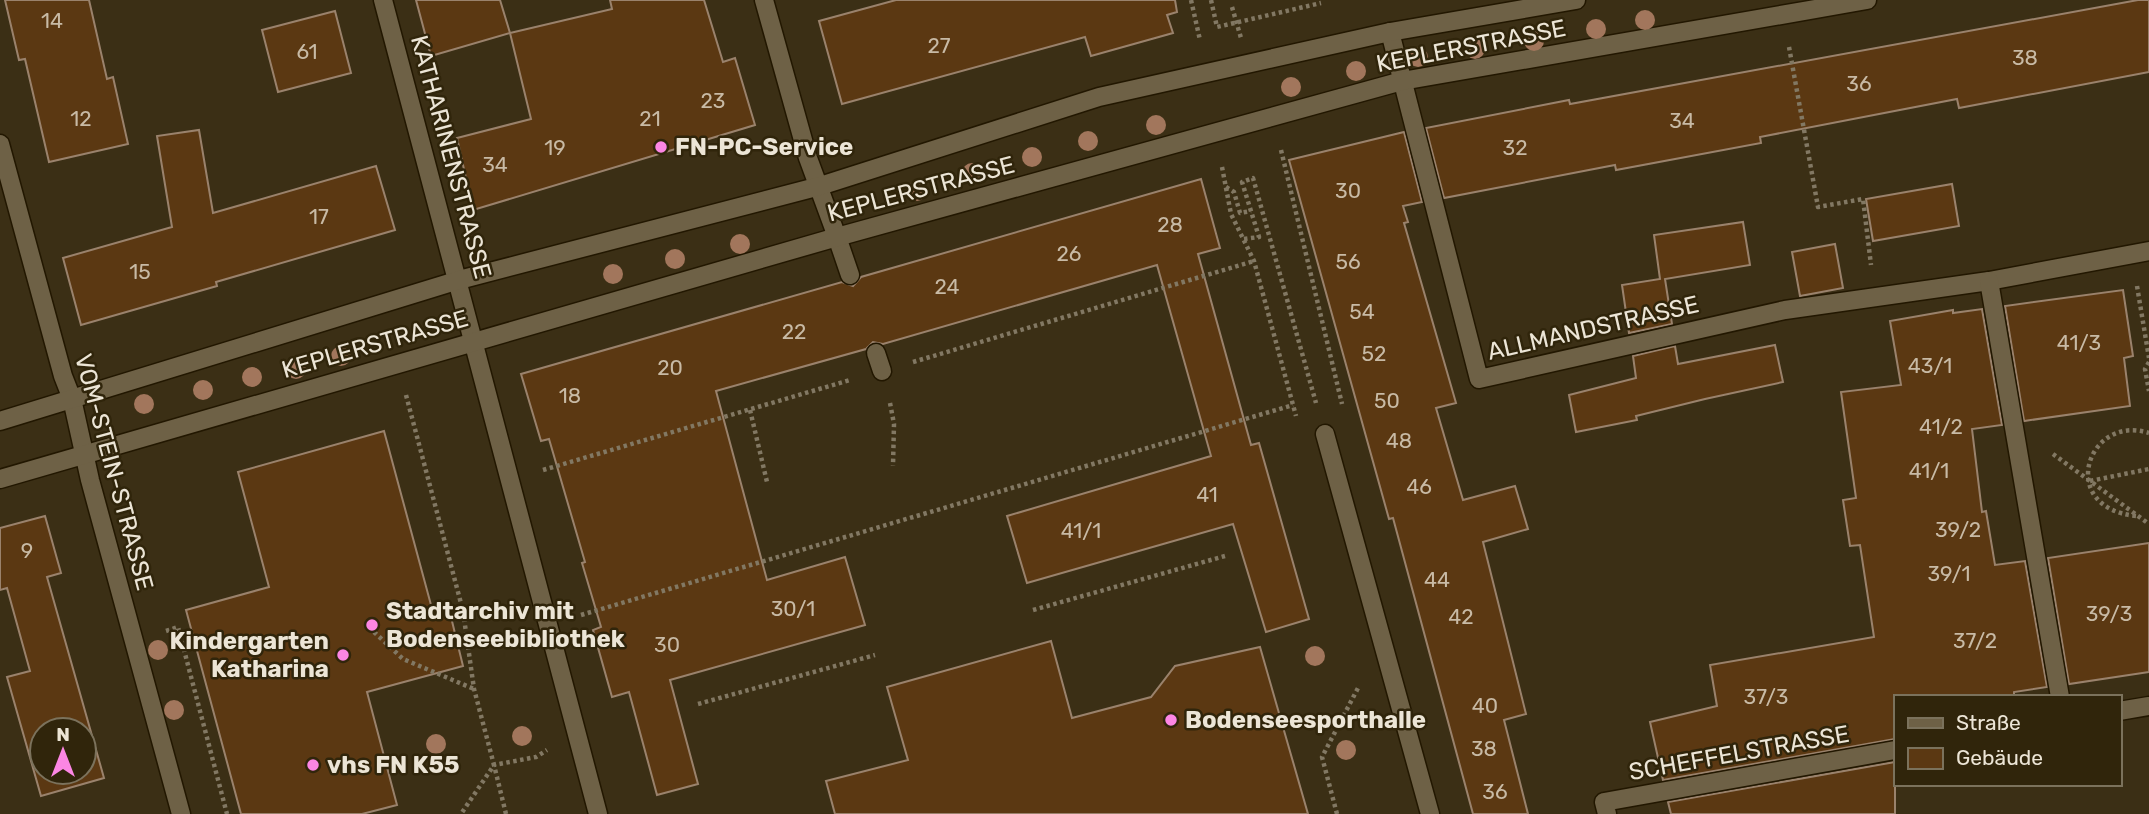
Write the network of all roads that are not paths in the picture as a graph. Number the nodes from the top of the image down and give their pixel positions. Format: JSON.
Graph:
{"nodes":[{"id":1,"x":383,"y":0,"type":"edge"},
{"id":2,"x":764,"y":0,"type":"edge"},
{"id":3,"x":1576,"y":0,"type":"edge"},
{"id":4,"x":1867,"y":0,"type":"edge"},
{"id":5,"x":1390,"y":32,"type":"junction"},
{"id":6,"x":1402,"y":81,"type":"junction"},
{"id":7,"x":0,"y":144,"type":"edge"},
{"id":8,"x":820,"y":186,"type":"junction"},
{"id":9,"x":837,"y":237,"type":"junction"},
{"id":10,"x":2149,"y":251,"type":"edge"},
{"id":11,"x":850,"y":275,"type":"dead end"},
{"id":12,"x":459,"y":280,"type":"junction"},
{"id":13,"x":1989,"y":281,"type":"junction"},
{"id":14,"x":475,"y":341,"type":"junction"},
{"id":15,"x":876,"y":353,"type":"dead end"},
{"id":16,"x":882,"y":371,"type":"road end"},
{"id":17,"x":72,"y":399,"type":"junction"},
{"id":18,"x":0,"y":421,"type":"edge"},
{"id":19,"x":1325,"y":434,"type":"road end"},
{"id":20,"x":85,"y":453,"type":"junction"},
{"id":21,"x":0,"y":479,"type":"edge"},
{"id":22,"x":2060,"y":695,"type":"edge"},
{"id":23,"x":2149,"y":706,"type":"edge"},
{"id":24,"x":2121,"y":711,"type":"edge"},
{"id":25,"x":1894,"y":750,"type":"edge"},
{"id":26,"x":1605,"y":808,"type":"edge"},
{"id":27,"x":181,"y":814,"type":"edge"},
{"id":28,"x":598,"y":814,"type":"edge"},
{"id":29,"x":1430,"y":814,"type":"edge"}],
"edges":[{"from":1,"to":12,"type":"street","name":"KATHARINENSTRASSE"},
{"from":2,"to":8,"type":"street"},
{"from":3,"to":5,"type":"street","name":"KEPLERSTRASSE"},
{"from":4,"to":6,"type":"street","name":"KEPLERSTRASSE"},
{"from":5,"to":6,"type":"street","name":"ALLMANDSTRASSE"},
{"from":5,"to":8,"type":"street","name":"KEPLERSTRASSE"},
{"from":6,"to":9,"type":"street","name":"KEPLERSTRASSE"},
{"from":6,"to":13,"type":"street","name":"ALLMANDSTRASSE"},
{"from":7,"to":17,"type":"street","name":"VOM-STEIN-STRASSE"},
{"from":8,"to":9,"type":"street"},
{"from":8,"to":12,"type":"street","name":"KEPLERSTRASSE"},
{"from":9,"to":11,"type":"street"},
{"from":9,"to":14,"type":"street","name":"KEPLERSTRASSE"},
{"from":10,"to":13,"type":"street","name":"ALLMANDSTRASSE"},
{"from":12,"to":14,"type":"street","name":"KATHARINENSTRASSE"},
{"from":12,"to":17,"type":"street","name":"KEPLERSTRASSE"},
{"from":13,"to":22,"type":"street"},
{"from":14,"to":20,"type":"street","name":"KEPLERSTRASSE"},
{"from":14,"to":28,"type":"street","name":"KATHARINENSTRASSE"},
{"from":15,"to":16,"type":"street"},
{"from":17,"to":18,"type":"street","name":"KEPLERSTRASSE"},
{"from":17,"to":20,"type":"street","name":"VOM-STEIN-STRASSE"},
{"from":19,"to":29,"type":"street"},
{"from":20,"to":21,"type":"street","name":"KEPLERSTRASSE"},
{"from":20,"to":27,"type":"street","name":"VOM-STEIN-STRASSE"},
{"from":23,"to":24,"type":"street"},
{"from":25,"to":26,"type":"street","name":"SCHEFFELSTRASSE"}]}
